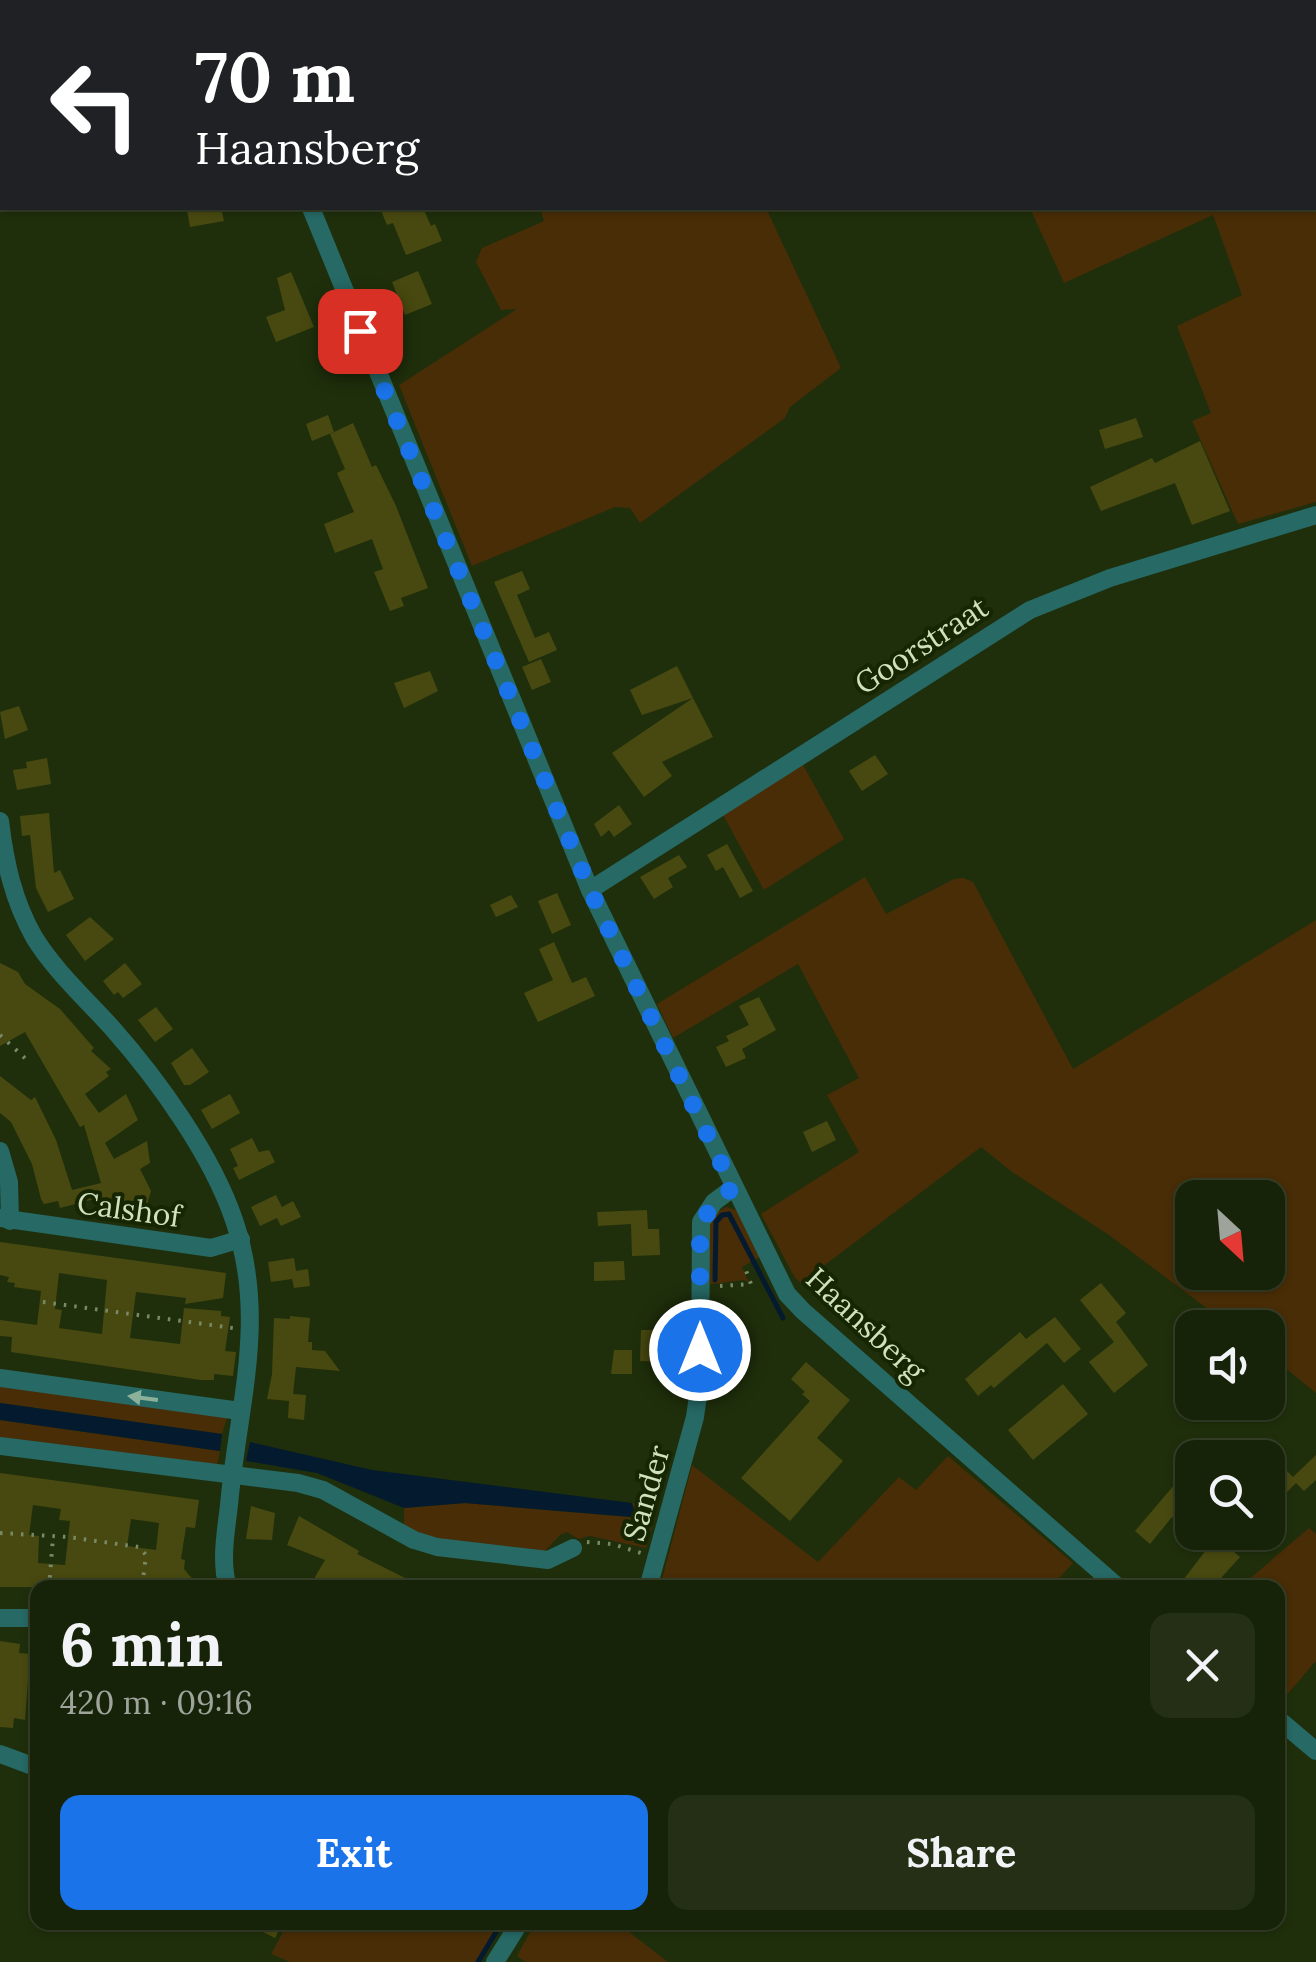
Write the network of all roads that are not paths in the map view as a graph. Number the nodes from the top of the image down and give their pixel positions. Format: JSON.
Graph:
{"nodes":[{"id":1,"x":311,"y":210,"type":"edge"},
{"id":2,"x":1316,"y":515,"type":"edge"},
{"id":3,"x":0,"y":821,"type":"edge"},
{"id":4,"x":590,"y":890,"type":"junction"},
{"id":5,"x":0,"y":1151,"type":"edge"},
{"id":6,"x":733,"y":1188,"type":"junction"},
{"id":7,"x":5,"y":1220,"type":"edge"},
{"id":8,"x":240,"y":1239,"type":"junction"},
{"id":9,"x":0,"y":1378,"type":"edge"},
{"id":10,"x":240,"y":1411,"type":"junction"},
{"id":11,"x":0,"y":1446,"type":"edge"},
{"id":12,"x":231,"y":1477,"type":"junction"},
{"id":13,"x":573,"y":1548,"type":"road end"},
{"id":14,"x":226,"y":1580,"type":"edge"},
{"id":15,"x":650,"y":1580,"type":"edge"},
{"id":16,"x":1111,"y":1580,"type":"edge"},
{"id":17,"x":0,"y":1618,"type":"edge"},
{"id":18,"x":30,"y":1618,"type":"edge"},
{"id":19,"x":1285,"y":1725,"type":"edge"},
{"id":20,"x":1316,"y":1751,"type":"edge"},
{"id":21,"x":0,"y":1754,"type":"edge"},
{"id":22,"x":30,"y":1765,"type":"edge"},
{"id":23,"x":515,"y":1930,"type":"edge"},
{"id":24,"x":495,"y":1962,"type":"edge"}],
"edges":[{"from":1,"to":4,"type":"street","name":"Haansberg"},
{"from":2,"to":4,"type":"street","name":"Goorstraat"},
{"from":3,"to":8,"type":"street"},
{"from":4,"to":6,"type":"street","name":"Haansberg"},
{"from":5,"to":7,"type":"street","name":"Calshof"},
{"from":6,"to":15,"type":"street","name":"Sander"},
{"from":6,"to":16,"type":"street","name":"Haansberg"},
{"from":7,"to":8,"type":"street","name":"Calshof"},
{"from":8,"to":10,"type":"street"},
{"from":10,"to":9,"type":"street","one_way":true},
{"from":10,"to":12,"type":"street"},
{"from":11,"to":12,"type":"street"},
{"from":12,"to":13,"type":"street"},
{"from":12,"to":14,"type":"street"},
{"from":17,"to":18,"type":"street"},
{"from":19,"to":20,"type":"street"},
{"from":21,"to":22,"type":"street"},
{"from":23,"to":24,"type":"street"}]}
